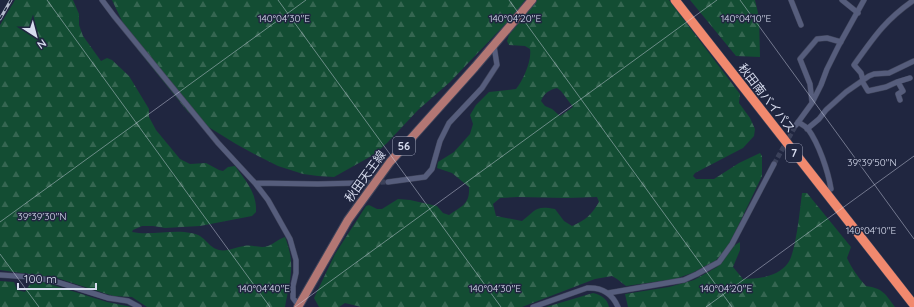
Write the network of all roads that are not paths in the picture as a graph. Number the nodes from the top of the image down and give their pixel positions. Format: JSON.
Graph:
{"nodes":[{"id":1,"x":102,"y":0,"type":"edge"},
{"id":2,"x":532,"y":0,"type":"edge"},
{"id":3,"x":675,"y":0,"type":"edge"},
{"id":4,"x":791,"y":0,"type":"edge"},
{"id":5,"x":842,"y":0,"type":"edge"},
{"id":6,"x":864,"y":0,"type":"edge"},
{"id":7,"x":914,"y":0,"type":"edge"},
{"id":8,"x":858,"y":13,"type":"junction"},
{"id":9,"x":801,"y":25,"type":"dead end"},
{"id":10,"x":840,"y":42,"type":"junction"},
{"id":11,"x":494,"y":46,"type":"junction"},
{"id":12,"x":914,"y":61,"type":"edge"},
{"id":13,"x":910,"y":78,"type":"dead end"},
{"id":14,"x":863,"y":80,"type":"junction"},
{"id":15,"x":898,"y":82,"type":"junction"},
{"id":16,"x":900,"y":100,"type":"dead end"},
{"id":17,"x":812,"y":103,"type":"junction"},
{"id":18,"x":808,"y":129,"type":"junction"},
{"id":19,"x":774,"y":164,"type":"tunnel mouth"},
{"id":20,"x":388,"y":182,"type":"tunnel mouth"},
{"id":21,"x":255,"y":183,"type":"junction"},
{"id":22,"x":358,"y":183,"type":"tunnel mouth"},
{"id":23,"x":831,"y":189,"type":"dead end"},
{"id":24,"x":0,"y":275,"type":"edge"},
{"id":25,"x":608,"y":292,"type":"junction"},
{"id":26,"x":914,"y":305,"type":"edge"},
{"id":27,"x":139,"y":307,"type":"edge"},
{"id":28,"x":298,"y":307,"type":"edge"},
{"id":29,"x":533,"y":307,"type":"edge"},
{"id":30,"x":618,"y":307,"type":"edge"}],
"edges":[{"from":1,"to":21,"type":"street"},
{"from":2,"to":11,"type":"main road","name":"秋田天王線","number":"56"},
{"from":3,"to":26,"type":"highway","name":"秋田南バイパス","number":"7"},
{"from":4,"to":9,"type":"street"},
{"from":5,"to":8,"type":"street"},
{"from":6,"to":8,"type":"street"},
{"from":7,"to":14,"type":"street"},
{"from":8,"to":10,"type":"street"},
{"from":10,"to":17,"type":"street"},
{"from":10,"to":17,"type":"street"},
{"from":11,"to":20,"type":"street"},
{"from":11,"to":28,"type":"main road","name":"秋田天王線","number":"56"},
{"from":12,"to":14,"type":"street"},
{"from":13,"to":15,"type":"street"},
{"from":14,"to":15,"type":"street"},
{"from":14,"to":18,"type":"street"},
{"from":15,"to":16,"type":"street"},
{"from":17,"to":18,"type":"street"},
{"from":18,"to":23,"type":"street"},
{"from":19,"to":25,"type":"street"},
{"from":21,"to":22,"type":"street"},
{"from":21,"to":28,"type":"street"},
{"from":24,"to":27,"type":"street"},
{"from":25,"to":29,"type":"street"},
{"from":25,"to":30,"type":"street"}]}
